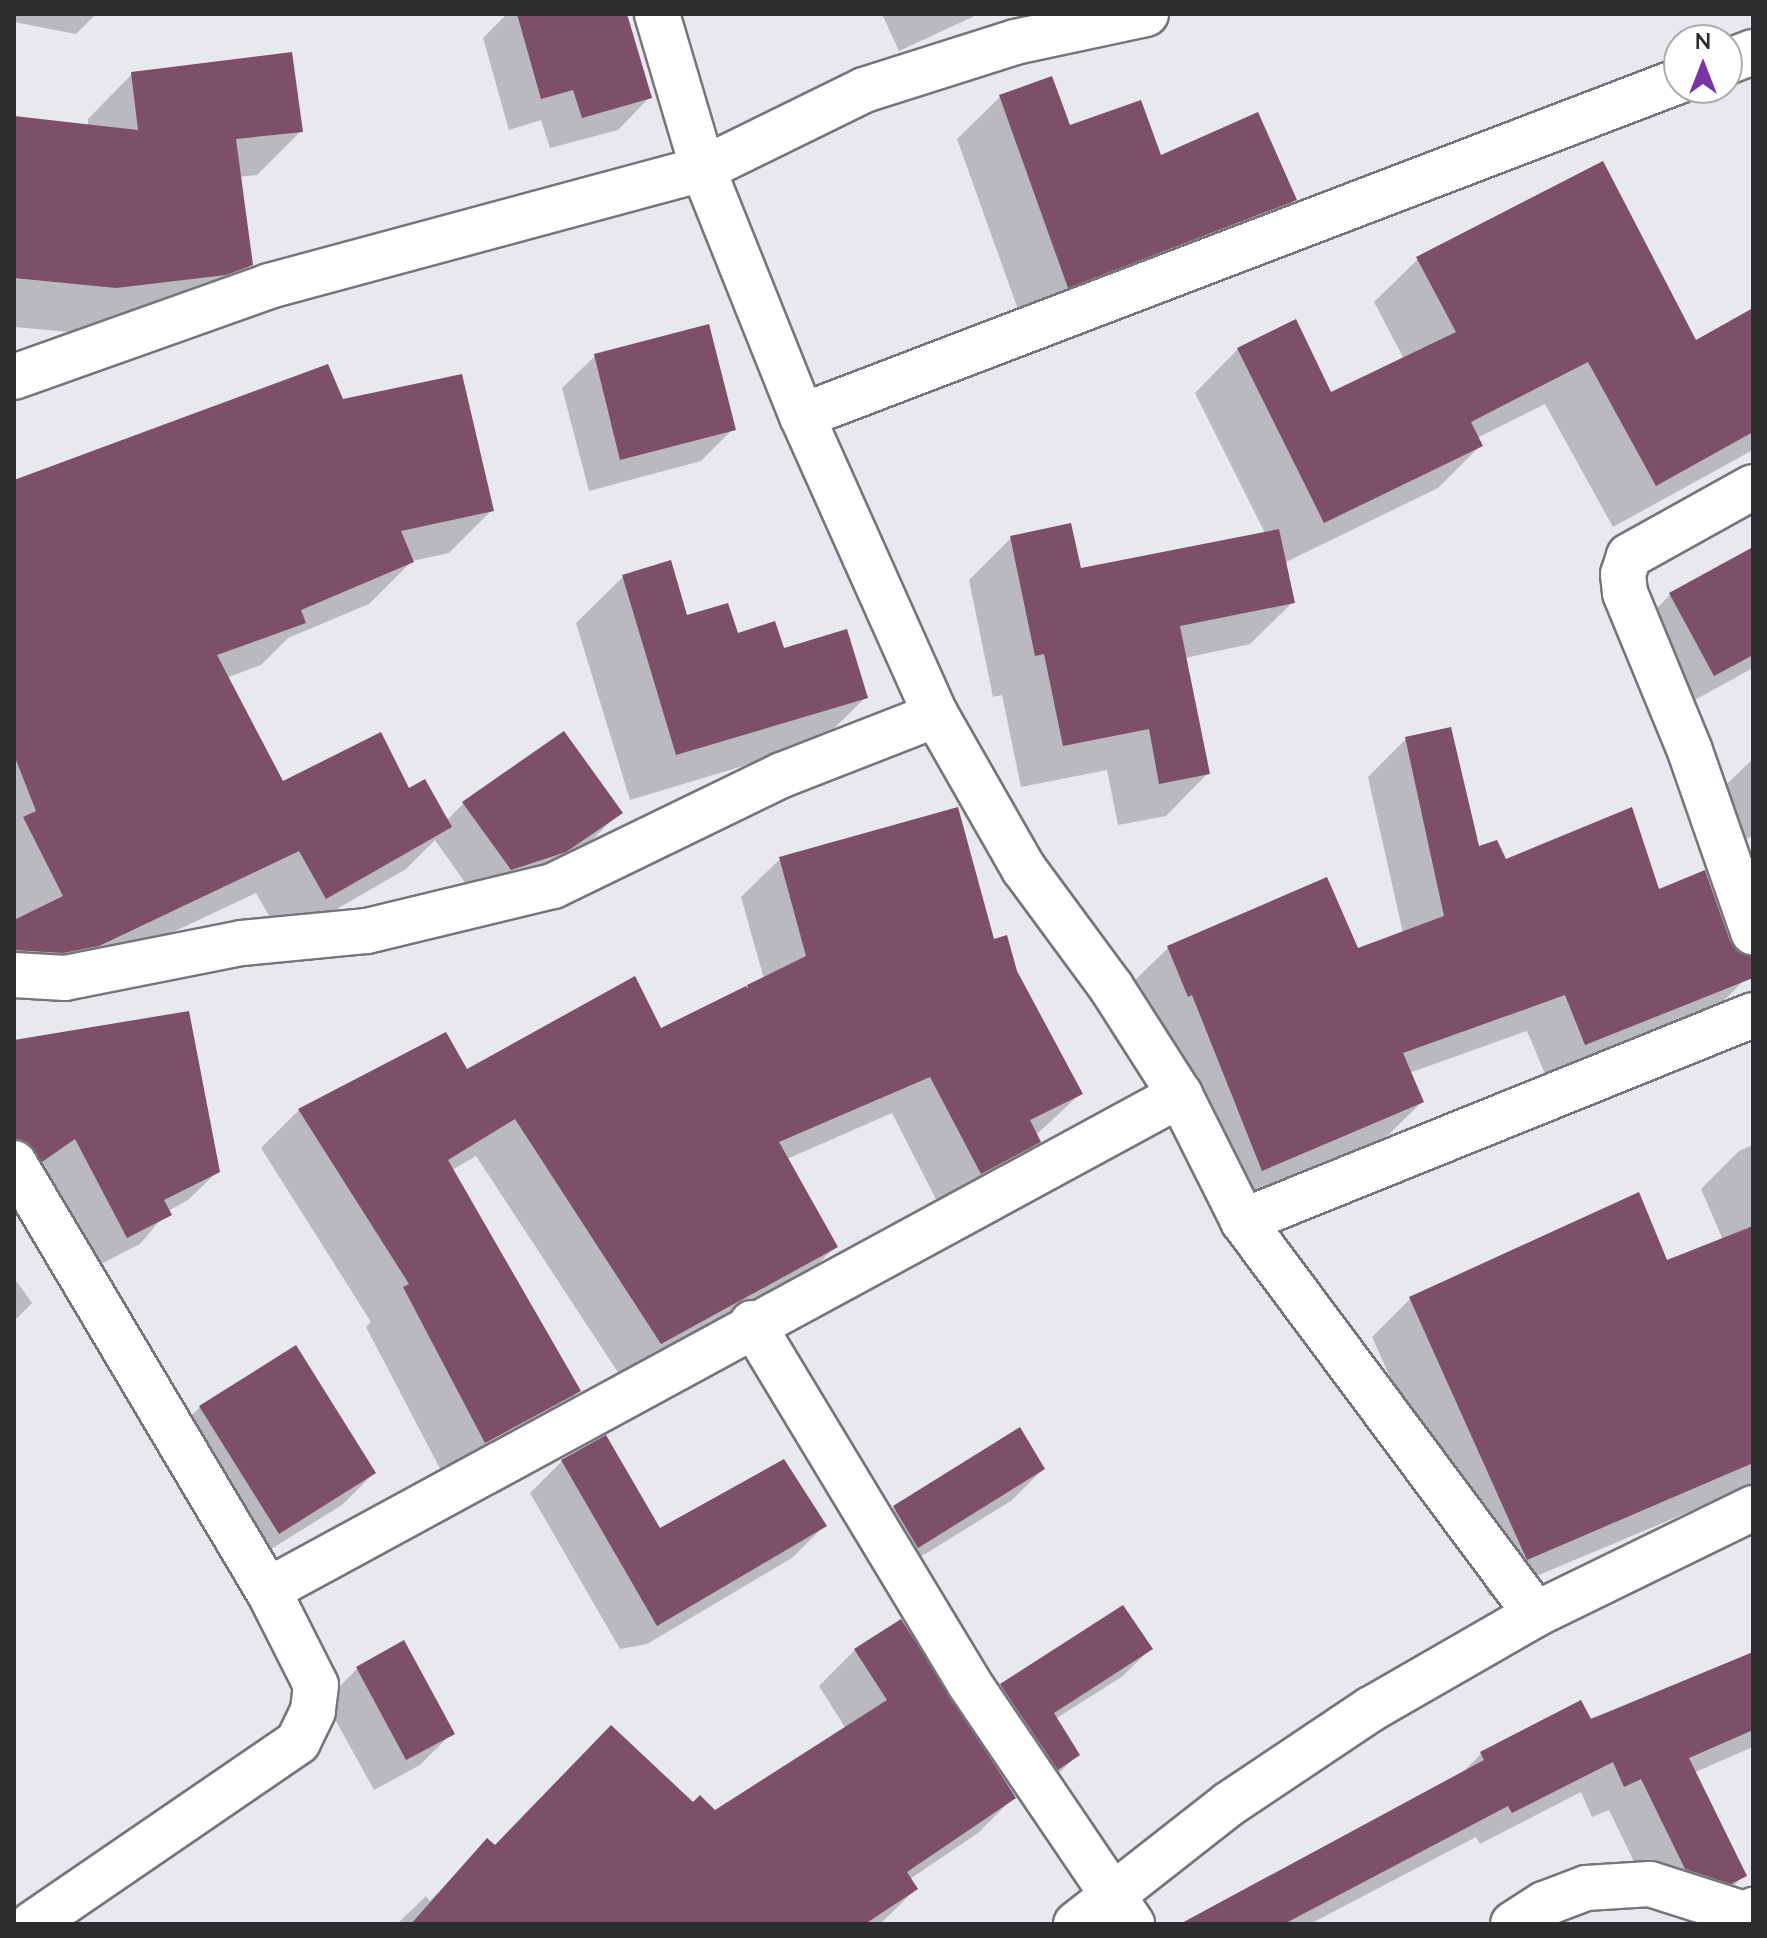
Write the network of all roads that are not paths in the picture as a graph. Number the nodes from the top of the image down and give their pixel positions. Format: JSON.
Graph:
{"nodes":[{"id":1,"x":657,"y":14,"type":"edge"},
{"id":2,"x":1146,"y":14,"type":"edge"},
{"id":3,"x":1663,"y":87,"type":"edge"},
{"id":4,"x":703,"y":169,"type":"junction"},
{"id":5,"x":14,"y":377,"type":"edge"},
{"id":6,"x":802,"y":416,"type":"junction"},
{"id":7,"x":1753,"y":487,"type":"edge"},
{"id":8,"x":936,"y":715,"type":"junction"},
{"id":9,"x":1753,"y":932,"type":"edge"},
{"id":10,"x":14,"y":975,"type":"edge"},
{"id":11,"x":1753,"y":1015,"type":"edge"},
{"id":12,"x":1180,"y":1095,"type":"junction"},
{"id":13,"x":14,"y":1163,"type":"edge"},
{"id":14,"x":1243,"y":1221,"type":"junction"},
{"id":15,"x":752,"y":1323,"type":"junction"},
{"id":16,"x":1753,"y":1508,"type":"edge"},
{"id":17,"x":268,"y":1590,"type":"junction"},
{"id":18,"x":1536,"y":1614,"type":"junction"},
{"id":19,"x":1122,"y":1908,"type":"edge"},
{"id":20,"x":1748,"y":1916,"type":"edge"},
{"id":21,"x":36,"y":1923,"type":"edge"},
{"id":22,"x":1076,"y":1924,"type":"edge"},
{"id":23,"x":1513,"y":1924,"type":"edge"}],
"edges":[{"from":1,"to":4,"type":"street"},
{"from":2,"to":4,"type":"street"},
{"from":3,"to":6,"type":"street"},
{"from":4,"to":5,"type":"street"},
{"from":4,"to":6,"type":"street"},
{"from":6,"to":8,"type":"street"},
{"from":7,"to":9,"type":"street"},
{"from":8,"to":10,"type":"street"},
{"from":8,"to":12,"type":"street"},
{"from":11,"to":14,"type":"street"},
{"from":12,"to":14,"type":"street"},
{"from":12,"to":15,"type":"street"},
{"from":13,"to":17,"type":"street"},
{"from":14,"to":18,"type":"street"},
{"from":15,"to":17,"type":"street"},
{"from":15,"to":19,"type":"street"},
{"from":16,"to":18,"type":"street"},
{"from":17,"to":21,"type":"street"},
{"from":18,"to":19,"type":"street"},
{"from":19,"to":22,"type":"street"},
{"from":20,"to":23,"type":"street"}]}
